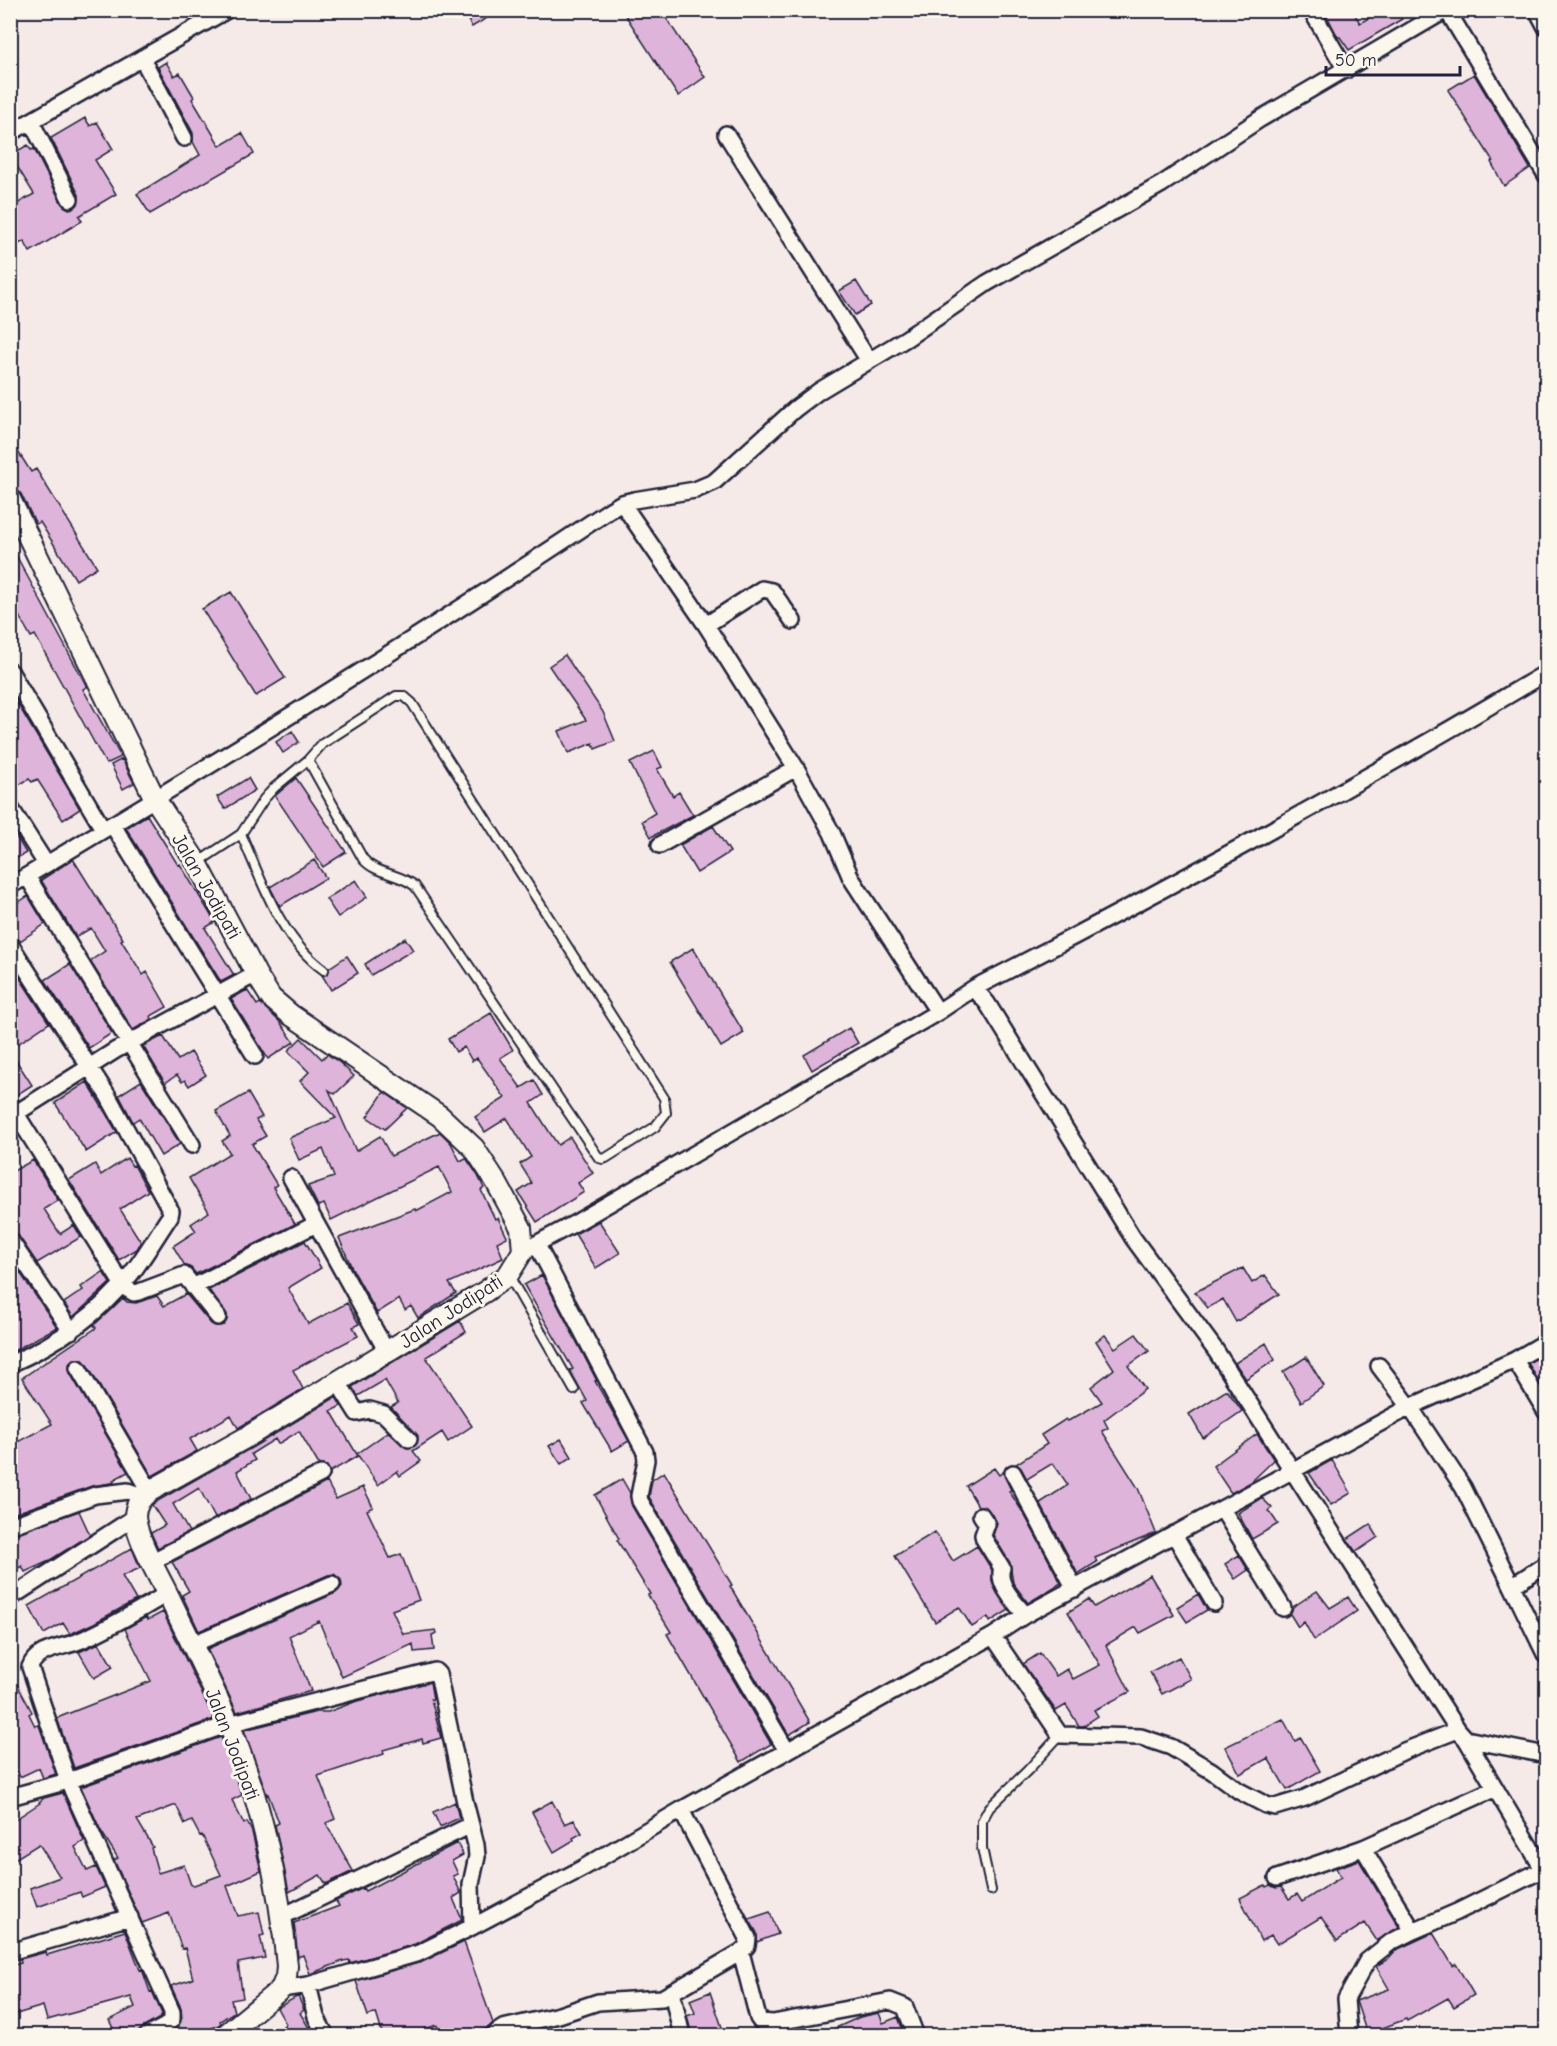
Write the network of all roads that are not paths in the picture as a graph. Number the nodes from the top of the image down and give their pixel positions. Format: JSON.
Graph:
{"nodes":[{"id":1,"x":227,"y":10,"type":"edge"},
{"id":2,"x":1311,"y":10,"type":"edge"},
{"id":3,"x":1446,"y":10,"type":"edge"},
{"id":4,"x":1537,"y":10,"type":"edge"},
{"id":5,"x":1546,"y":27,"type":"edge"},
{"id":6,"x":142,"y":58,"type":"junction"},
{"id":7,"x":1346,"y":70,"type":"junction"},
{"id":8,"x":31,"y":121,"type":"junction"},
{"id":9,"x":10,"y":133,"type":"edge"},
{"id":10,"x":726,"y":134,"type":"dead end"},
{"id":11,"x":184,"y":138,"type":"dead end"},
{"id":12,"x":1546,"y":175,"type":"edge"},
{"id":13,"x":70,"y":200,"type":"dead end"},
{"id":14,"x":869,"y":361,"type":"junction"},
{"id":15,"x":10,"y":499,"type":"edge"},
{"id":16,"x":622,"y":503,"type":"junction"},
{"id":17,"x":793,"y":621,"type":"dead end"},
{"id":18,"x":706,"y":625,"type":"junction"},
{"id":19,"x":10,"y":670,"type":"edge"},
{"id":20,"x":1546,"y":673,"type":"edge"},
{"id":21,"x":308,"y":760,"type":"junction"},
{"id":22,"x":796,"y":768,"type":"junction"},
{"id":23,"x":154,"y":799,"type":"junction"},
{"id":24,"x":10,"y":807,"type":"edge"},
{"id":25,"x":108,"y":826,"type":"junction"},
{"id":26,"x":241,"y":834,"type":"junction"},
{"id":27,"x":660,"y":845,"type":"dead end"},
{"id":28,"x":198,"y":863,"type":"junction"},
{"id":29,"x":46,"y":864,"type":"junction"},
{"id":30,"x":27,"y":876,"type":"junction"},
{"id":31,"x":10,"y":886,"type":"edge"},
{"id":32,"x":10,"y":944,"type":"edge"},
{"id":33,"x":324,"y":970,"type":"dead end"},
{"id":34,"x":256,"y":974,"type":"junction"},
{"id":35,"x":974,"y":988,"type":"junction"},
{"id":36,"x":218,"y":995,"type":"junction"},
{"id":37,"x":938,"y":1012,"type":"junction"},
{"id":38,"x":130,"y":1043,"type":"junction"},
{"id":39,"x":255,"y":1056,"type":"dead end"},
{"id":40,"x":90,"y":1066,"type":"junction"},
{"id":41,"x":12,"y":1111,"type":"edge"},
{"id":42,"x":192,"y":1145,"type":"dead end"},
{"id":43,"x":291,"y":1178,"type":"dead end"},
{"id":44,"x":316,"y":1224,"type":"junction"},
{"id":45,"x":10,"y":1240,"type":"edge"},
{"id":46,"x":530,"y":1248,"type":"junction"},
{"id":47,"x":508,"y":1275,"type":"junction"},
{"id":48,"x":125,"y":1287,"type":"junction"},
{"id":49,"x":193,"y":1287,"type":"junction"},
{"id":50,"x":218,"y":1317,"type":"dead end"},
{"id":51,"x":71,"y":1331,"type":"junction"},
{"id":52,"x":1546,"y":1342,"type":"edge"},
{"id":53,"x":387,"y":1352,"type":"junction"},
{"id":54,"x":1515,"y":1360,"type":"junction"},
{"id":55,"x":10,"y":1364,"type":"edge"},
{"id":56,"x":1379,"y":1366,"type":"dead end"},
{"id":57,"x":78,"y":1368,"type":"dead end"},
{"id":58,"x":337,"y":1380,"type":"junction"},
{"id":59,"x":574,"y":1390,"type":"dead end"},
{"id":60,"x":1410,"y":1407,"type":"junction"},
{"id":61,"x":1546,"y":1412,"type":"edge"},
{"id":62,"x":409,"y":1439,"type":"dead end"},
{"id":63,"x":1292,"y":1472,"type":"junction"},
{"id":64,"x":1013,"y":1473,"type":"dead end"},
{"id":65,"x":321,"y":1474,"type":"dead end"},
{"id":66,"x":146,"y":1494,"type":"junction"},
{"id":67,"x":1222,"y":1509,"type":"junction"},
{"id":68,"x":981,"y":1515,"type":"dead end"},
{"id":69,"x":135,"y":1517,"type":"junction"},
{"id":70,"x":10,"y":1526,"type":"edge"},
{"id":71,"x":1174,"y":1534,"type":"junction"},
{"id":72,"x":151,"y":1562,"type":"junction"},
{"id":73,"x":1546,"y":1564,"type":"edge"},
{"id":74,"x":332,"y":1584,"type":"dead end"},
{"id":75,"x":1512,"y":1586,"type":"junction"},
{"id":76,"x":1076,"y":1589,"type":"junction"},
{"id":77,"x":168,"y":1594,"type":"junction"},
{"id":78,"x":10,"y":1598,"type":"edge"},
{"id":79,"x":1214,"y":1603,"type":"dead end"},
{"id":80,"x":1283,"y":1608,"type":"dead end"},
{"id":81,"x":1025,"y":1616,"type":"junction"},
{"id":82,"x":993,"y":1636,"type":"junction"},
{"id":83,"x":191,"y":1645,"type":"junction"},
{"id":84,"x":1546,"y":1656,"type":"edge"},
{"id":85,"x":229,"y":1724,"type":"junction"},
{"id":86,"x":1060,"y":1735,"type":"junction"},
{"id":87,"x":1462,"y":1735,"type":"junction"},
{"id":88,"x":787,"y":1751,"type":"junction"},
{"id":89,"x":1546,"y":1755,"type":"edge"},
{"id":90,"x":68,"y":1781,"type":"junction"},
{"id":91,"x":1494,"y":1789,"type":"junction"},
{"id":92,"x":10,"y":1797,"type":"edge"},
{"id":93,"x":681,"y":1810,"type":"junction"},
{"id":94,"x":471,"y":1825,"type":"junction"},
{"id":95,"x":1363,"y":1848,"type":"junction"},
{"id":96,"x":1545,"y":1871,"type":"edge"},
{"id":97,"x":1277,"y":1878,"type":"dead end"},
{"id":98,"x":991,"y":1890,"type":"dead end"},
{"id":99,"x":130,"y":1917,"type":"junction"},
{"id":100,"x":281,"y":1917,"type":"junction"},
{"id":101,"x":472,"y":1927,"type":"junction"},
{"id":102,"x":1413,"y":1931,"type":"junction"},
{"id":103,"x":10,"y":1952,"type":"edge"},
{"id":104,"x":741,"y":1952,"type":"junction"},
{"id":105,"x":308,"y":1985,"type":"junction"},
{"id":106,"x":281,"y":1989,"type":"junction"},
{"id":107,"x":672,"y":1992,"type":"junction"},
{"id":108,"x":147,"y":2036,"type":"edge"},
{"id":109,"x":224,"y":2036,"type":"edge"},
{"id":110,"x":326,"y":2036,"type":"edge"},
{"id":111,"x":496,"y":2036,"type":"edge"},
{"id":112,"x":682,"y":2036,"type":"edge"},
{"id":113,"x":916,"y":2036,"type":"edge"},
{"id":114,"x":1349,"y":2036,"type":"edge"}],
"edges":[{"from":1,"to":6,"type":"street"},
{"from":2,"to":7,"type":"street"},
{"from":3,"to":7,"type":"street"},
{"from":3,"to":12,"type":"street"},
{"from":4,"to":5,"type":"street"},
{"from":6,"to":8,"type":"street"},
{"from":6,"to":11,"type":"street"},
{"from":7,"to":14,"type":"street"},
{"from":8,"to":9,"type":"street"},
{"from":8,"to":13,"type":"street"},
{"from":10,"to":14,"type":"street"},
{"from":14,"to":16,"type":"street"},
{"from":15,"to":23,"type":"street","name":"Jalan Jodipati"},
{"from":16,"to":18,"type":"street"},
{"from":16,"to":23,"type":"street"},
{"from":17,"to":18,"type":"street"},
{"from":18,"to":22,"type":"street"},
{"from":19,"to":25,"type":"street"},
{"from":20,"to":35,"type":"street"},
{"from":21,"to":21,"type":"lane"},
{"from":21,"to":26,"type":"lane"},
{"from":22,"to":27,"type":"street"},
{"from":22,"to":37,"type":"street"},
{"from":23,"to":25,"type":"street"},
{"from":23,"to":28,"type":"street","name":"Jalan Jodipati"},
{"from":24,"to":29,"type":"street"},
{"from":25,"to":29,"type":"street"},
{"from":25,"to":36,"type":"street"},
{"from":26,"to":28,"type":"lane"},
{"from":26,"to":33,"type":"lane"},
{"from":28,"to":34,"type":"street","name":"Jalan Jodipati"},
{"from":29,"to":30,"type":"street"},
{"from":30,"to":31,"type":"street"},
{"from":30,"to":38,"type":"street"},
{"from":32,"to":40,"type":"street"},
{"from":34,"to":36,"type":"street"},
{"from":34,"to":46,"type":"street","name":"Jalan Jodipati"},
{"from":35,"to":37,"type":"street"},
{"from":35,"to":63,"type":"street"},
{"from":36,"to":38,"type":"street"},
{"from":36,"to":39,"type":"street"},
{"from":37,"to":46,"type":"street"},
{"from":38,"to":40,"type":"street"},
{"from":38,"to":42,"type":"street"},
{"from":40,"to":41,"type":"street"},
{"from":40,"to":48,"type":"street"},
{"from":41,"to":48,"type":"street"},
{"from":43,"to":44,"type":"street"},
{"from":44,"to":49,"type":"street"},
{"from":44,"to":53,"type":"street"},
{"from":45,"to":51,"type":"street"},
{"from":46,"to":47,"type":"street","name":"Jalan Jodipati"},
{"from":46,"to":88,"type":"street"},
{"from":47,"to":53,"type":"street","name":"Jalan Jodipati"},
{"from":47,"to":59,"type":"lane"},
{"from":48,"to":49,"type":"street"},
{"from":48,"to":51,"type":"street"},
{"from":49,"to":50,"type":"street"},
{"from":51,"to":55,"type":"street"},
{"from":52,"to":54,"type":"street"},
{"from":53,"to":58,"type":"street","name":"Jalan Jodipati"},
{"from":54,"to":60,"type":"street"},
{"from":54,"to":61,"type":"street"},
{"from":56,"to":60,"type":"street"},
{"from":57,"to":66,"type":"street"},
{"from":58,"to":62,"type":"street"},
{"from":58,"to":66,"type":"street","name":"Jalan Jodipati"},
{"from":60,"to":63,"type":"street"},
{"from":60,"to":75,"type":"street"},
{"from":63,"to":67,"type":"street"},
{"from":63,"to":87,"type":"street"},
{"from":64,"to":76,"type":"street"},
{"from":65,"to":72,"type":"street"},
{"from":66,"to":69,"type":"street"},
{"from":66,"to":70,"type":"street"},
{"from":67,"to":71,"type":"street"},
{"from":67,"to":80,"type":"street"},
{"from":68,"to":81,"type":"street"},
{"from":69,"to":72,"type":"street","name":"Jalan Jodipati"},
{"from":69,"to":78,"type":"street"},
{"from":71,"to":76,"type":"street"},
{"from":71,"to":79,"type":"street"},
{"from":72,"to":77,"type":"street","name":"Jalan Jodipati"},
{"from":73,"to":75,"type":"street"},
{"from":74,"to":83,"type":"street"},
{"from":75,"to":84,"type":"street"},
{"from":76,"to":81,"type":"street"},
{"from":77,"to":83,"type":"street","name":"Jalan Jodipati"},
{"from":77,"to":90,"type":"street"},
{"from":81,"to":82,"type":"street"},
{"from":82,"to":86,"type":"street"},
{"from":82,"to":88,"type":"street"},
{"from":83,"to":85,"type":"street","name":"Jalan Jodipati"},
{"from":85,"to":90,"type":"street"},
{"from":85,"to":94,"type":"street"},
{"from":85,"to":100,"type":"street","name":"Jalan Jodipati"},
{"from":86,"to":87,"type":"street"},
{"from":86,"to":98,"type":"lane"},
{"from":87,"to":89,"type":"street"},
{"from":87,"to":91,"type":"street"},
{"from":88,"to":93,"type":"street"},
{"from":90,"to":92,"type":"street"},
{"from":90,"to":99,"type":"street"},
{"from":91,"to":95,"type":"street"},
{"from":91,"to":96,"type":"street"},
{"from":93,"to":101,"type":"street"},
{"from":93,"to":104,"type":"street"},
{"from":94,"to":100,"type":"street"},
{"from":94,"to":101,"type":"street"},
{"from":95,"to":97,"type":"street"},
{"from":95,"to":102,"type":"street"},
{"from":96,"to":102,"type":"street"},
{"from":99,"to":103,"type":"street"},
{"from":99,"to":108,"type":"street"},
{"from":100,"to":106,"type":"street","name":"Jalan Jodipati"},
{"from":101,"to":105,"type":"street"},
{"from":102,"to":114,"type":"street"},
{"from":104,"to":107,"type":"street"},
{"from":104,"to":113,"type":"street"},
{"from":105,"to":106,"type":"street"},
{"from":105,"to":110,"type":"street"},
{"from":106,"to":109,"type":"street"},
{"from":107,"to":111,"type":"street"},
{"from":107,"to":112,"type":"street"}]}
